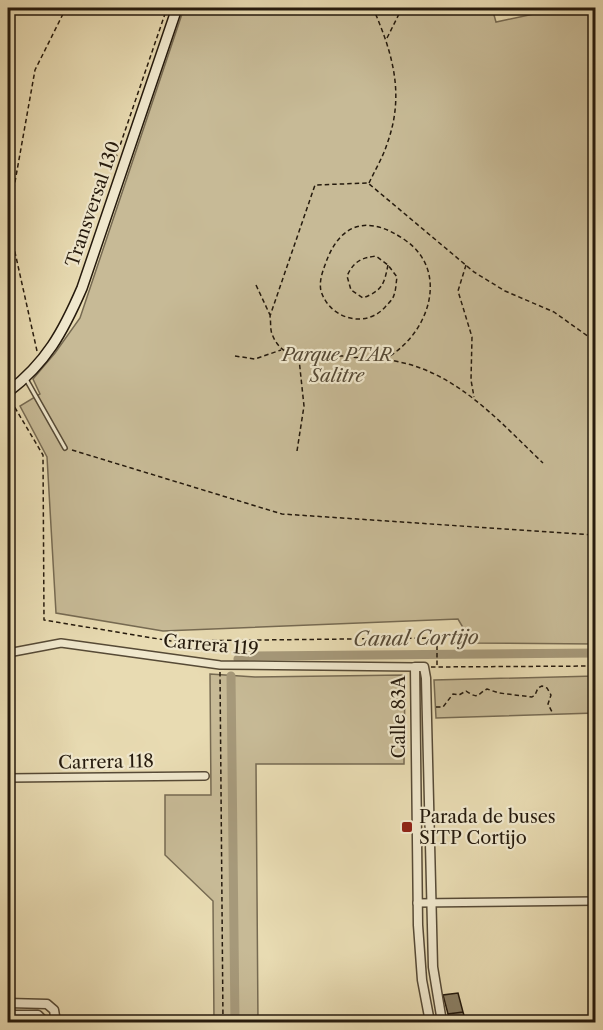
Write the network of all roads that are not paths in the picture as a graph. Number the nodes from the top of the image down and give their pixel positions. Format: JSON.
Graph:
{"nodes":[{"id":1,"x":177,"y":8,"type":"edge"},
{"id":2,"x":25,"y":378,"type":"junction"},
{"id":3,"x":8,"y":394,"type":"edge"},
{"id":4,"x":66,"y":447,"type":"road end"},
{"id":5,"x":8,"y":653,"type":"edge"},
{"id":6,"x":414,"y":667,"type":"junction"},
{"id":7,"x":205,"y":776,"type":"dead end"},
{"id":8,"x":8,"y":778,"type":"edge"},
{"id":9,"x":596,"y":901,"type":"edge"},
{"id":10,"x":417,"y":903,"type":"junction"},
{"id":11,"x":430,"y":903,"type":"junction"},
{"id":12,"x":8,"y":1003,"type":"edge"},
{"id":13,"x":8,"y":1015,"type":"edge"},
{"id":14,"x":44,"y":1020,"type":"edge"},
{"id":15,"x":56,"y":1023,"type":"edge"},
{"id":16,"x":430,"y":1023,"type":"edge"},
{"id":17,"x":442,"y":1023,"type":"edge"}],
"edges":[{"from":1,"to":2,"type":"main road","name":"Transversal 130"},
{"from":2,"to":3,"type":"main road","name":"Transversal 130"},
{"from":2,"to":4,"type":"lane"},
{"from":5,"to":6,"type":"street","name":"Carrera 119"},
{"from":6,"to":10,"type":"street","name":"Calle 83A"},
{"from":6,"to":11,"type":"street","name":"Calle 83A"},
{"from":7,"to":8,"type":"street","name":"Carrera 118"},
{"from":9,"to":11,"type":"street"},
{"from":10,"to":11,"type":"street"},
{"from":10,"to":16,"type":"street","name":"Calle 83A"},
{"from":11,"to":17,"type":"street","name":"Calle 83A"},
{"from":12,"to":15,"type":"street"},
{"from":13,"to":14,"type":"street"}]}
